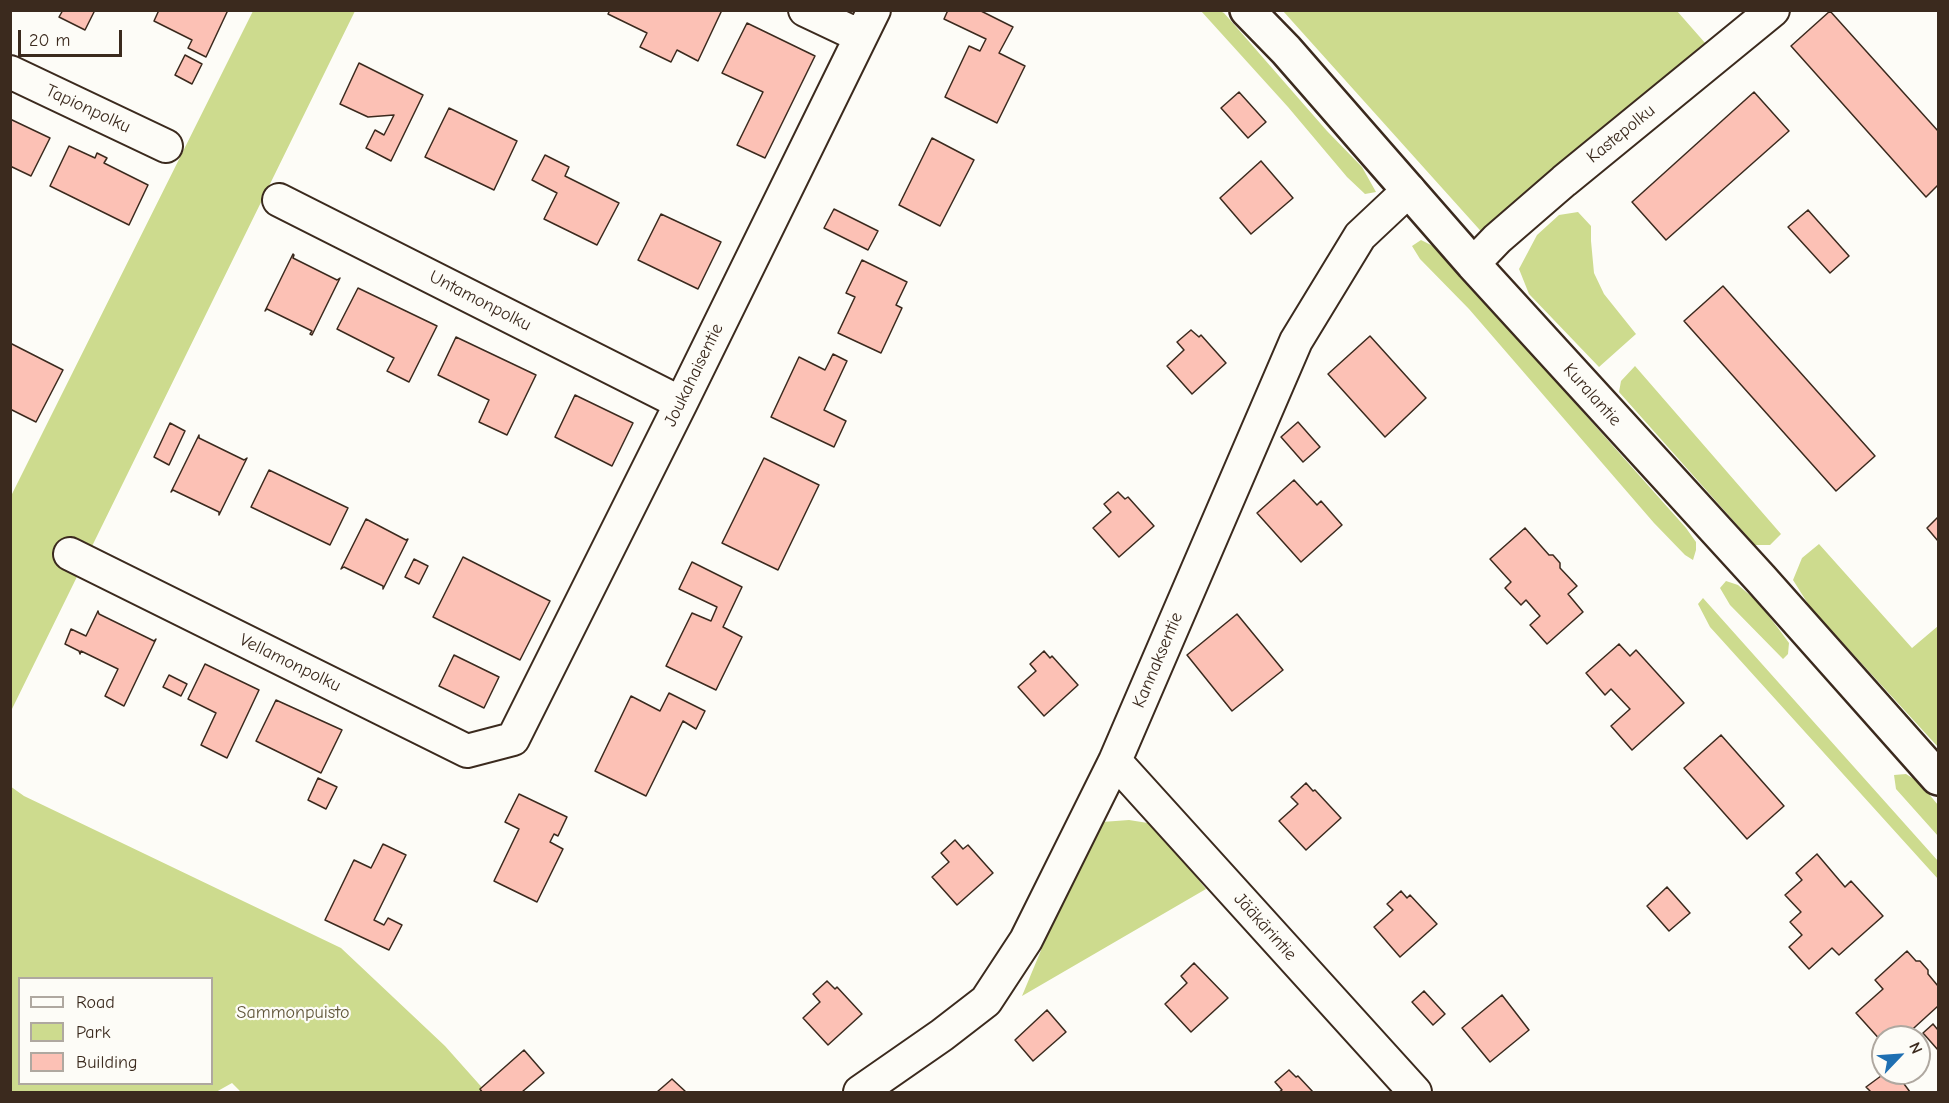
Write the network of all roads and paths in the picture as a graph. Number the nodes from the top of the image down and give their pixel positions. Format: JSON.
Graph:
{"nodes":[{"id":1,"x":804,"y":10,"type":"edge"},
{"id":2,"x":1247,"y":10,"type":"edge"},
{"id":3,"x":1773,"y":10,"type":"edge"},
{"id":4,"x":867,"y":23,"type":"edge"},
{"id":5,"x":10,"y":72,"type":"edge"},
{"id":6,"x":166,"y":146,"type":"dead end"},
{"id":7,"x":1409,"y":190,"type":"junction"},
{"id":8,"x":279,"y":200,"type":"dead end"},
{"id":9,"x":1473,"y":264,"type":"junction"},
{"id":10,"x":681,"y":403,"type":"junction"},
{"id":11,"x":70,"y":554,"type":"dead end"},
{"id":12,"x":513,"y":739,"type":"joint"},
{"id":13,"x":1114,"y":761,"type":"junction"},
{"id":14,"x":1938,"y":778,"type":"edge"},
{"id":15,"x":860,"y":1092,"type":"edge"},
{"id":16,"x":1414,"y":1092,"type":"edge"}],
"edges":[{"from":1,"to":4,"type":"street"},
{"from":2,"to":7,"type":"street","name":"Kuralantie"},
{"from":3,"to":9,"type":"street","name":"Kastepolku"},
{"from":4,"to":10,"type":"street","name":"Joukahaisentie"},
{"from":5,"to":6,"type":"street","name":"Tapionpolku"},
{"from":7,"to":9,"type":"street","name":"Kuralantie"},
{"from":7,"to":13,"type":"street","name":"Kannaksentie"},
{"from":8,"to":10,"type":"street","name":"Untamonpolku"},
{"from":9,"to":14,"type":"street","name":"Kuralantie"},
{"from":10,"to":12,"type":"street","name":"Joukahaisentie"},
{"from":11,"to":12,"type":"street","name":"Vellamonpolku"},
{"from":13,"to":15,"type":"street","name":"Kannaksentie"},
{"from":13,"to":16,"type":"street","name":"Jääkärintie"}]}
